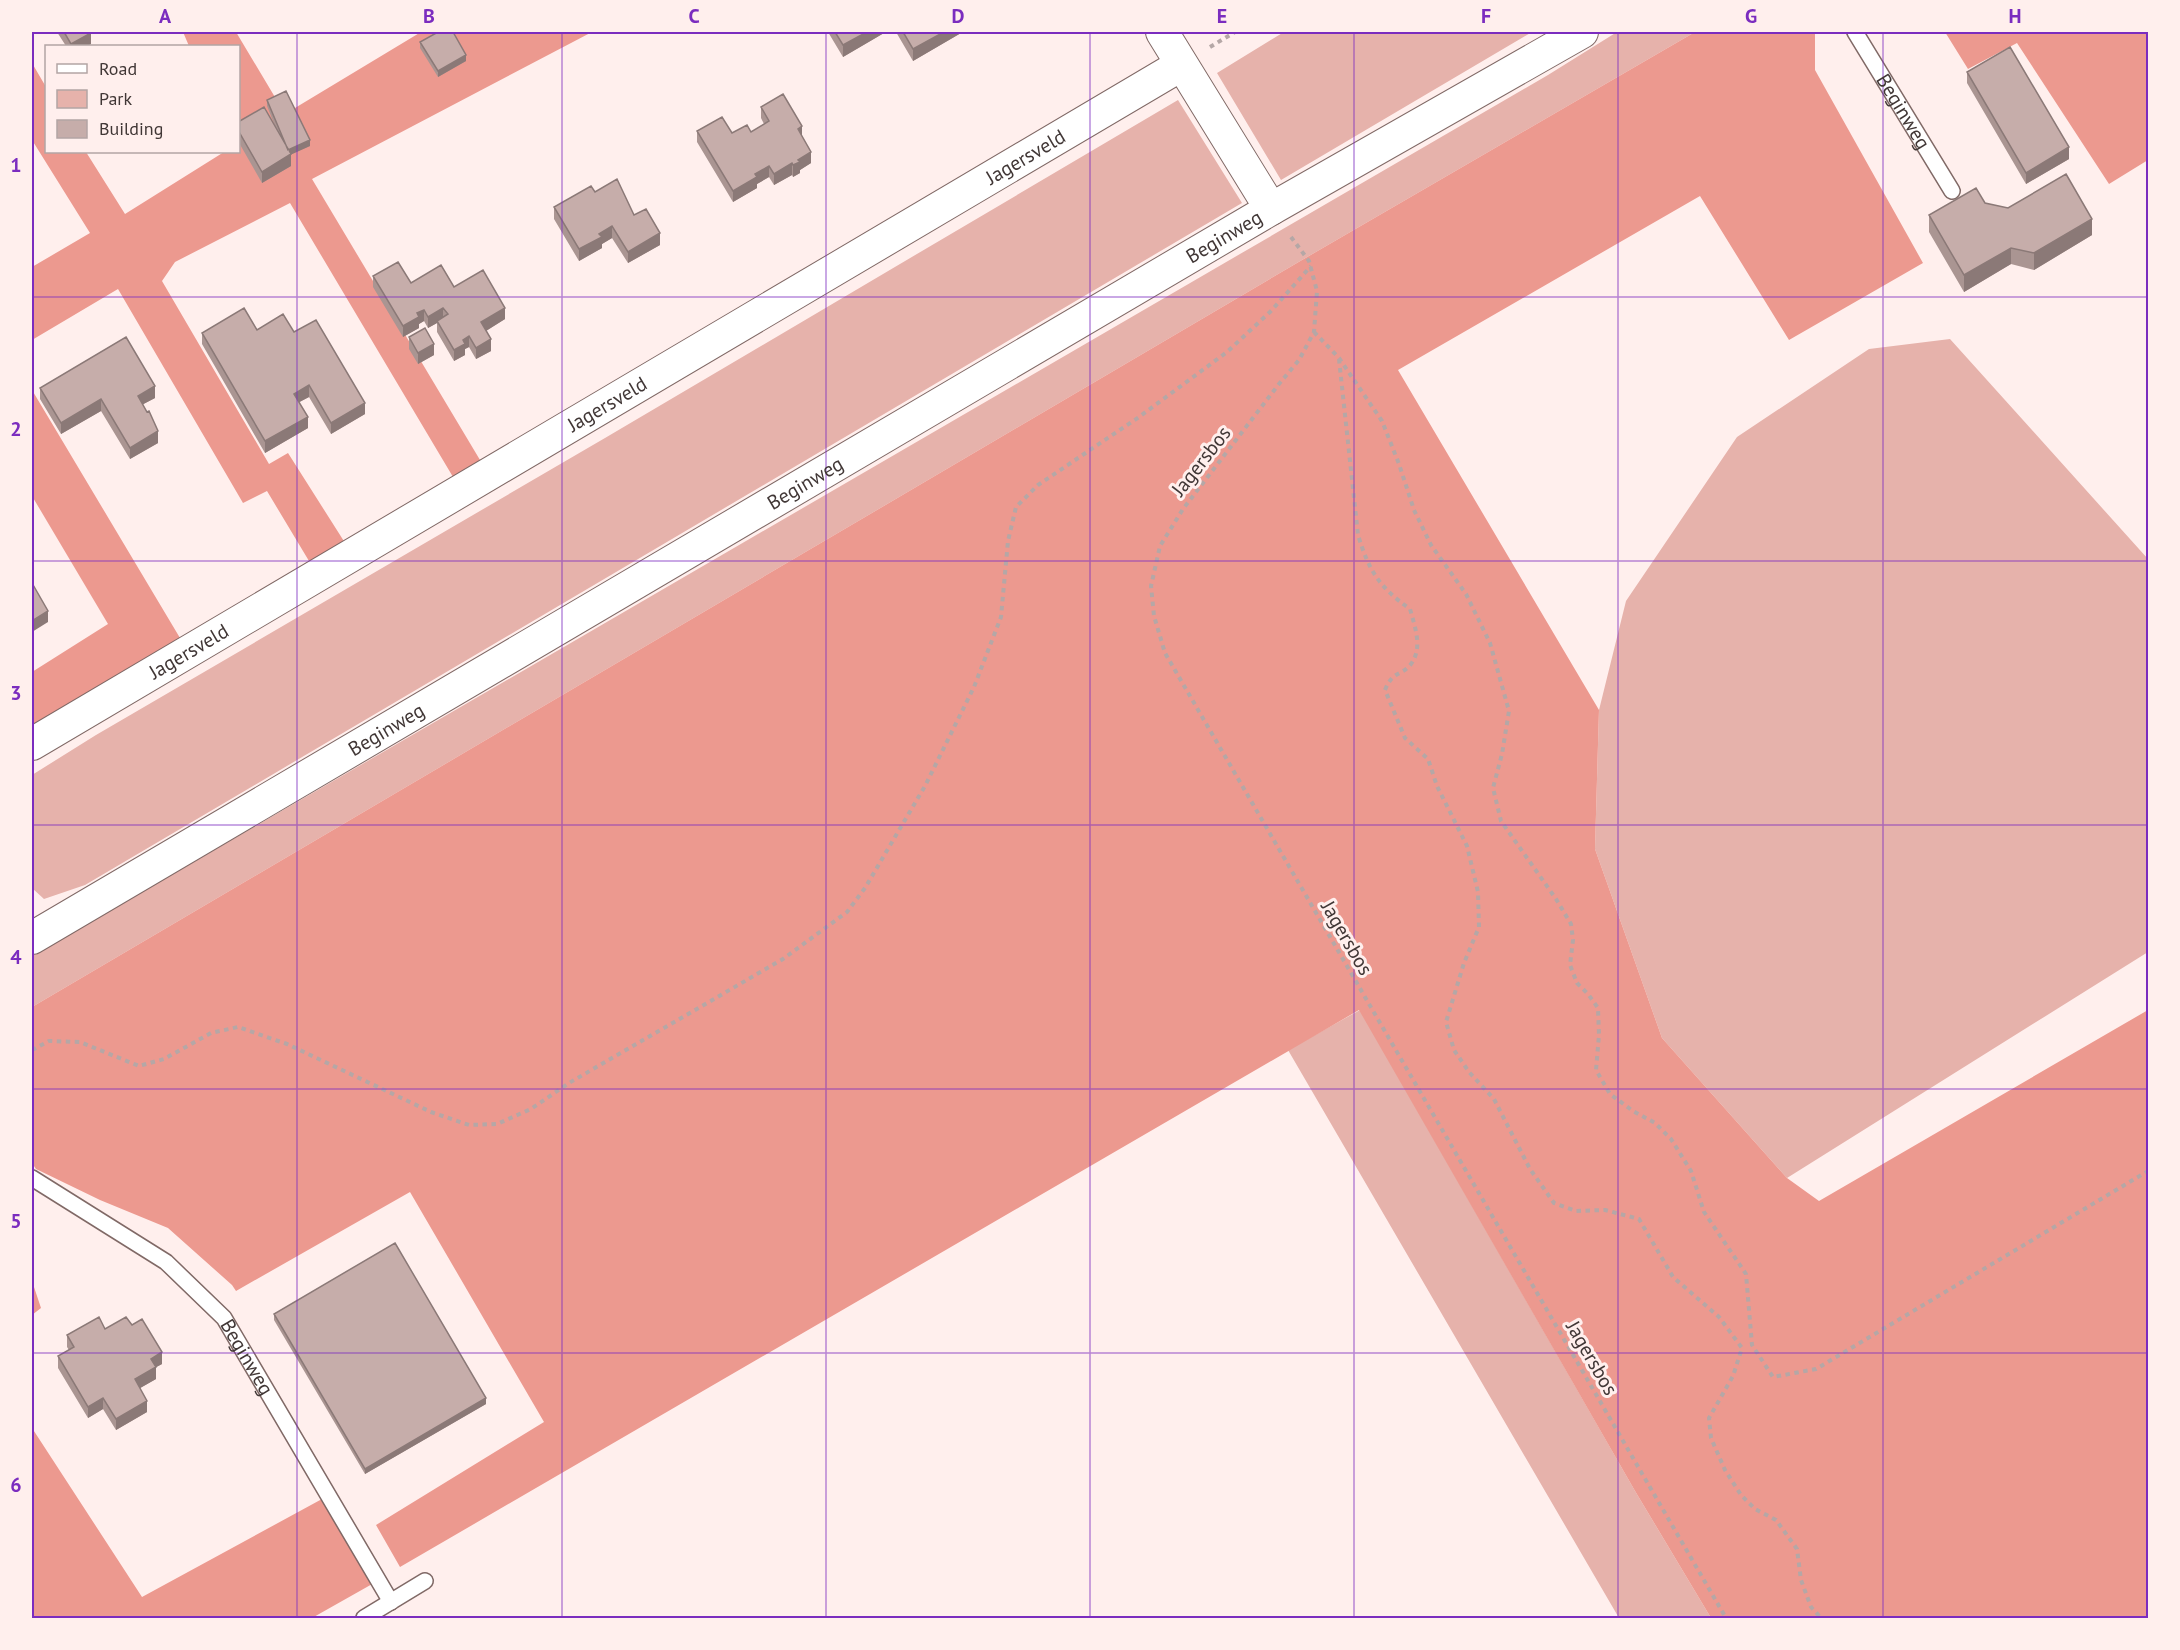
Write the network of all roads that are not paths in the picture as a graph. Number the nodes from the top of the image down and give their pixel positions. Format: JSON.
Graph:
{"nodes":[{"id":1,"x":1162,"y":32,"type":"edge"},
{"id":2,"x":1582,"y":32,"type":"edge"},
{"id":3,"x":1855,"y":32,"type":"edge"},
{"id":4,"x":1181,"y":65,"type":"junction"},
{"id":5,"x":1952,"y":191,"type":"dead end"},
{"id":6,"x":1271,"y":209,"type":"junction"},
{"id":7,"x":32,"y":744,"type":"edge"},
{"id":8,"x":32,"y":935,"type":"edge"},
{"id":9,"x":32,"y":1178,"type":"edge"},
{"id":10,"x":425,"y":1581,"type":"dead end"},
{"id":11,"x":391,"y":1602,"type":"junction"},
{"id":12,"x":364,"y":1618,"type":"edge"}],
"edges":[{"from":1,"to":4,"type":"street"},
{"from":2,"to":6,"type":"street","name":"Beginweg"},
{"from":3,"to":5,"type":"lane","name":"Beginweg"},
{"from":4,"to":6,"type":"street"},
{"from":4,"to":7,"type":"street","name":"Jagersveld"},
{"from":6,"to":8,"type":"street","name":"Beginweg"},
{"from":9,"to":11,"type":"lane","name":"Beginweg"},
{"from":10,"to":11,"type":"lane"},
{"from":11,"to":12,"type":"lane"}]}
